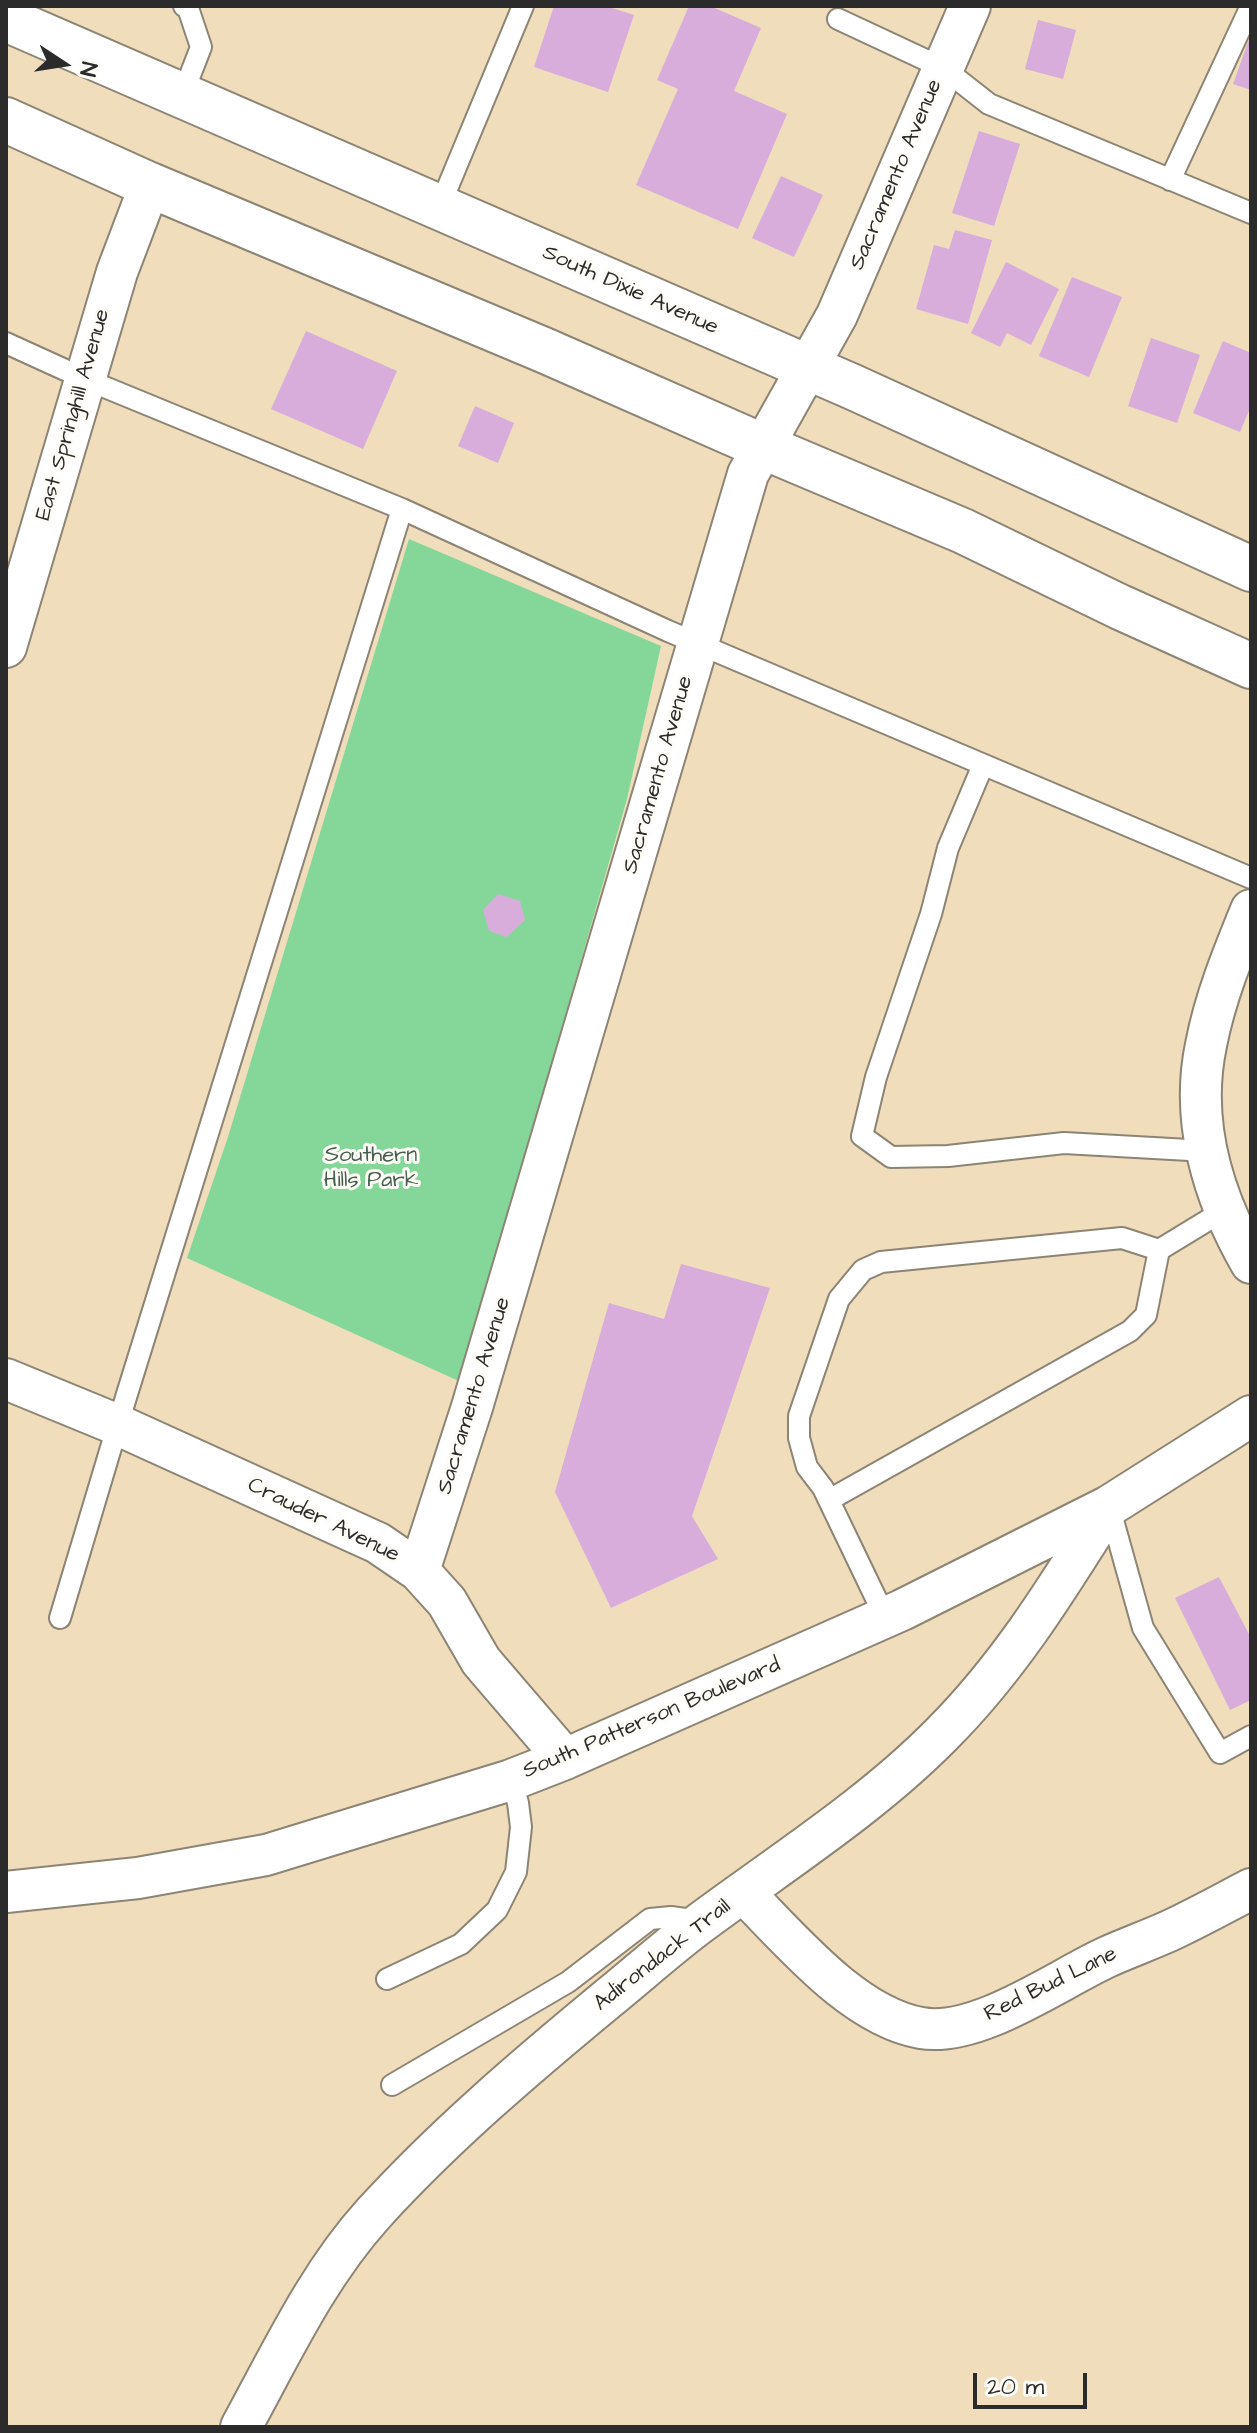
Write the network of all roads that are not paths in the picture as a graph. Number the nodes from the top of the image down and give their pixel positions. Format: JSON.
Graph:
{"nodes":[{"id":1,"x":523,"y":6,"type":"edge"},
{"id":2,"x":970,"y":6,"type":"edge"},
{"id":3,"x":1251,"y":6,"type":"edge"},
{"id":4,"x":187,"y":7,"type":"edge"},
{"id":5,"x":6,"y":19,"type":"edge"},
{"id":6,"x":838,"y":19,"type":"dead end"},
{"id":7,"x":943,"y":68,"type":"junction"},
{"id":8,"x":182,"y":96,"type":"junction"},
{"id":9,"x":6,"y":120,"type":"edge"},
{"id":10,"x":1170,"y":180,"type":"junction"},
{"id":11,"x":150,"y":185,"type":"junction"},
{"id":12,"x":439,"y":208,"type":"junction"},
{"id":13,"x":1251,"y":213,"type":"edge"},
{"id":14,"x":6,"y":343,"type":"edge"},
{"id":15,"x":808,"y":369,"type":"junction"},
{"id":16,"x":85,"y":379,"type":"junction"},
{"id":17,"x":764,"y":447,"type":"junction"},
{"id":18,"x":402,"y":509,"type":"junction"},
{"id":19,"x":1251,"y":569,"type":"edge"},
{"id":20,"x":697,"y":643,"type":"junction"},
{"id":21,"x":6,"y":647,"type":"edge"},
{"id":22,"x":1251,"y":666,"type":"edge"},
{"id":23,"x":983,"y":765,"type":"junction"},
{"id":24,"x":1251,"y":878,"type":"edge"},
{"id":25,"x":1251,"y":910,"type":"edge"},
{"id":26,"x":1207,"y":1151,"type":"junction"},
{"id":27,"x":1223,"y":1211,"type":"junction"},
{"id":28,"x":1159,"y":1250,"type":"junction"},
{"id":29,"x":1251,"y":1263,"type":"edge"},
{"id":30,"x":6,"y":1379,"type":"edge"},
{"id":31,"x":1251,"y":1416,"type":"edge"},
{"id":32,"x":118,"y":1425,"type":"junction"},
{"id":33,"x":829,"y":1500,"type":"junction"},
{"id":34,"x":1109,"y":1506,"type":"junction"},
{"id":35,"x":419,"y":1571,"type":"junction"},
{"id":36,"x":885,"y":1617,"type":"junction"},
{"id":37,"x":60,"y":1618,"type":"dead end"},
{"id":38,"x":1251,"y":1736,"type":"edge"},
{"id":39,"x":565,"y":1759,"type":"junction"},
{"id":40,"x":511,"y":1780,"type":"junction"},
{"id":41,"x":1251,"y":1889,"type":"edge"},
{"id":42,"x":6,"y":1892,"type":"edge"},
{"id":43,"x":744,"y":1893,"type":"junction"},
{"id":44,"x":698,"y":1924,"type":"junction"},
{"id":45,"x":387,"y":1979,"type":"dead end"},
{"id":46,"x":392,"y":2085,"type":"dead end"},
{"id":47,"x":241,"y":2427,"type":"edge"}],
"edges":[{"from":1,"to":12,"type":"lane"},
{"from":2,"to":7,"type":"street","name":"Sacramento Avenue"},
{"from":3,"to":10,"type":"lane"},
{"from":4,"to":8,"type":"lane"},
{"from":5,"to":8,"type":"main road","name":"South Dixie Avenue"},
{"from":6,"to":7,"type":"lane"},
{"from":7,"to":10,"type":"lane"},
{"from":7,"to":15,"type":"street","name":"Sacramento Avenue"},
{"from":8,"to":12,"type":"main road","name":"South Dixie Avenue"},
{"from":9,"to":11,"type":"main road"},
{"from":10,"to":13,"type":"lane"},
{"from":11,"to":16,"type":"street","name":"East Springhill Avenue"},
{"from":11,"to":17,"type":"main road"},
{"from":12,"to":15,"type":"main road","name":"South Dixie Avenue"},
{"from":14,"to":16,"type":"lane"},
{"from":15,"to":17,"type":"street","name":"Sacramento Avenue"},
{"from":15,"to":19,"type":"main road","name":"South Dixie Avenue"},
{"from":16,"to":18,"type":"lane"},
{"from":16,"to":21,"type":"street","name":"East Springhill Avenue"},
{"from":17,"to":20,"type":"street","name":"Sacramento Avenue"},
{"from":17,"to":22,"type":"main road"},
{"from":18,"to":20,"type":"lane"},
{"from":18,"to":32,"type":"lane"},
{"from":20,"to":23,"type":"lane"},
{"from":20,"to":35,"type":"street","name":"Sacramento Avenue"},
{"from":23,"to":24,"type":"lane"},
{"from":23,"to":26,"type":"lane"},
{"from":25,"to":26,"type":"street"},
{"from":26,"to":27,"type":"street"},
{"from":27,"to":28,"type":"lane"},
{"from":27,"to":29,"type":"street"},
{"from":28,"to":33,"type":"lane"},
{"from":28,"to":33,"type":"lane"},
{"from":30,"to":32,"type":"street","name":"Crauder Avenue"},
{"from":31,"to":34,"type":"street","name":"South Patterson Boulevard"},
{"from":32,"to":35,"type":"street","name":"Crauder Avenue"},
{"from":32,"to":37,"type":"lane"},
{"from":33,"to":36,"type":"lane"},
{"from":34,"to":36,"type":"street","name":"South Patterson Boulevard"},
{"from":34,"to":38,"type":"lane"},
{"from":34,"to":43,"type":"street","name":"Adirondack Trail"},
{"from":35,"to":39,"type":"street","name":"Crauder Avenue"},
{"from":36,"to":39,"type":"street","name":"South Patterson Boulevard"},
{"from":39,"to":40,"type":"street","name":"South Patterson Boulevard"},
{"from":40,"to":42,"type":"street","name":"South Patterson Boulevard"},
{"from":40,"to":45,"type":"lane"},
{"from":41,"to":43,"type":"street","name":"Red Bud Lane"},
{"from":43,"to":44,"type":"street","name":"Adirondack Trail"},
{"from":44,"to":46,"type":"lane"},
{"from":44,"to":47,"type":"street","name":"Adirondack Trail"}]}
